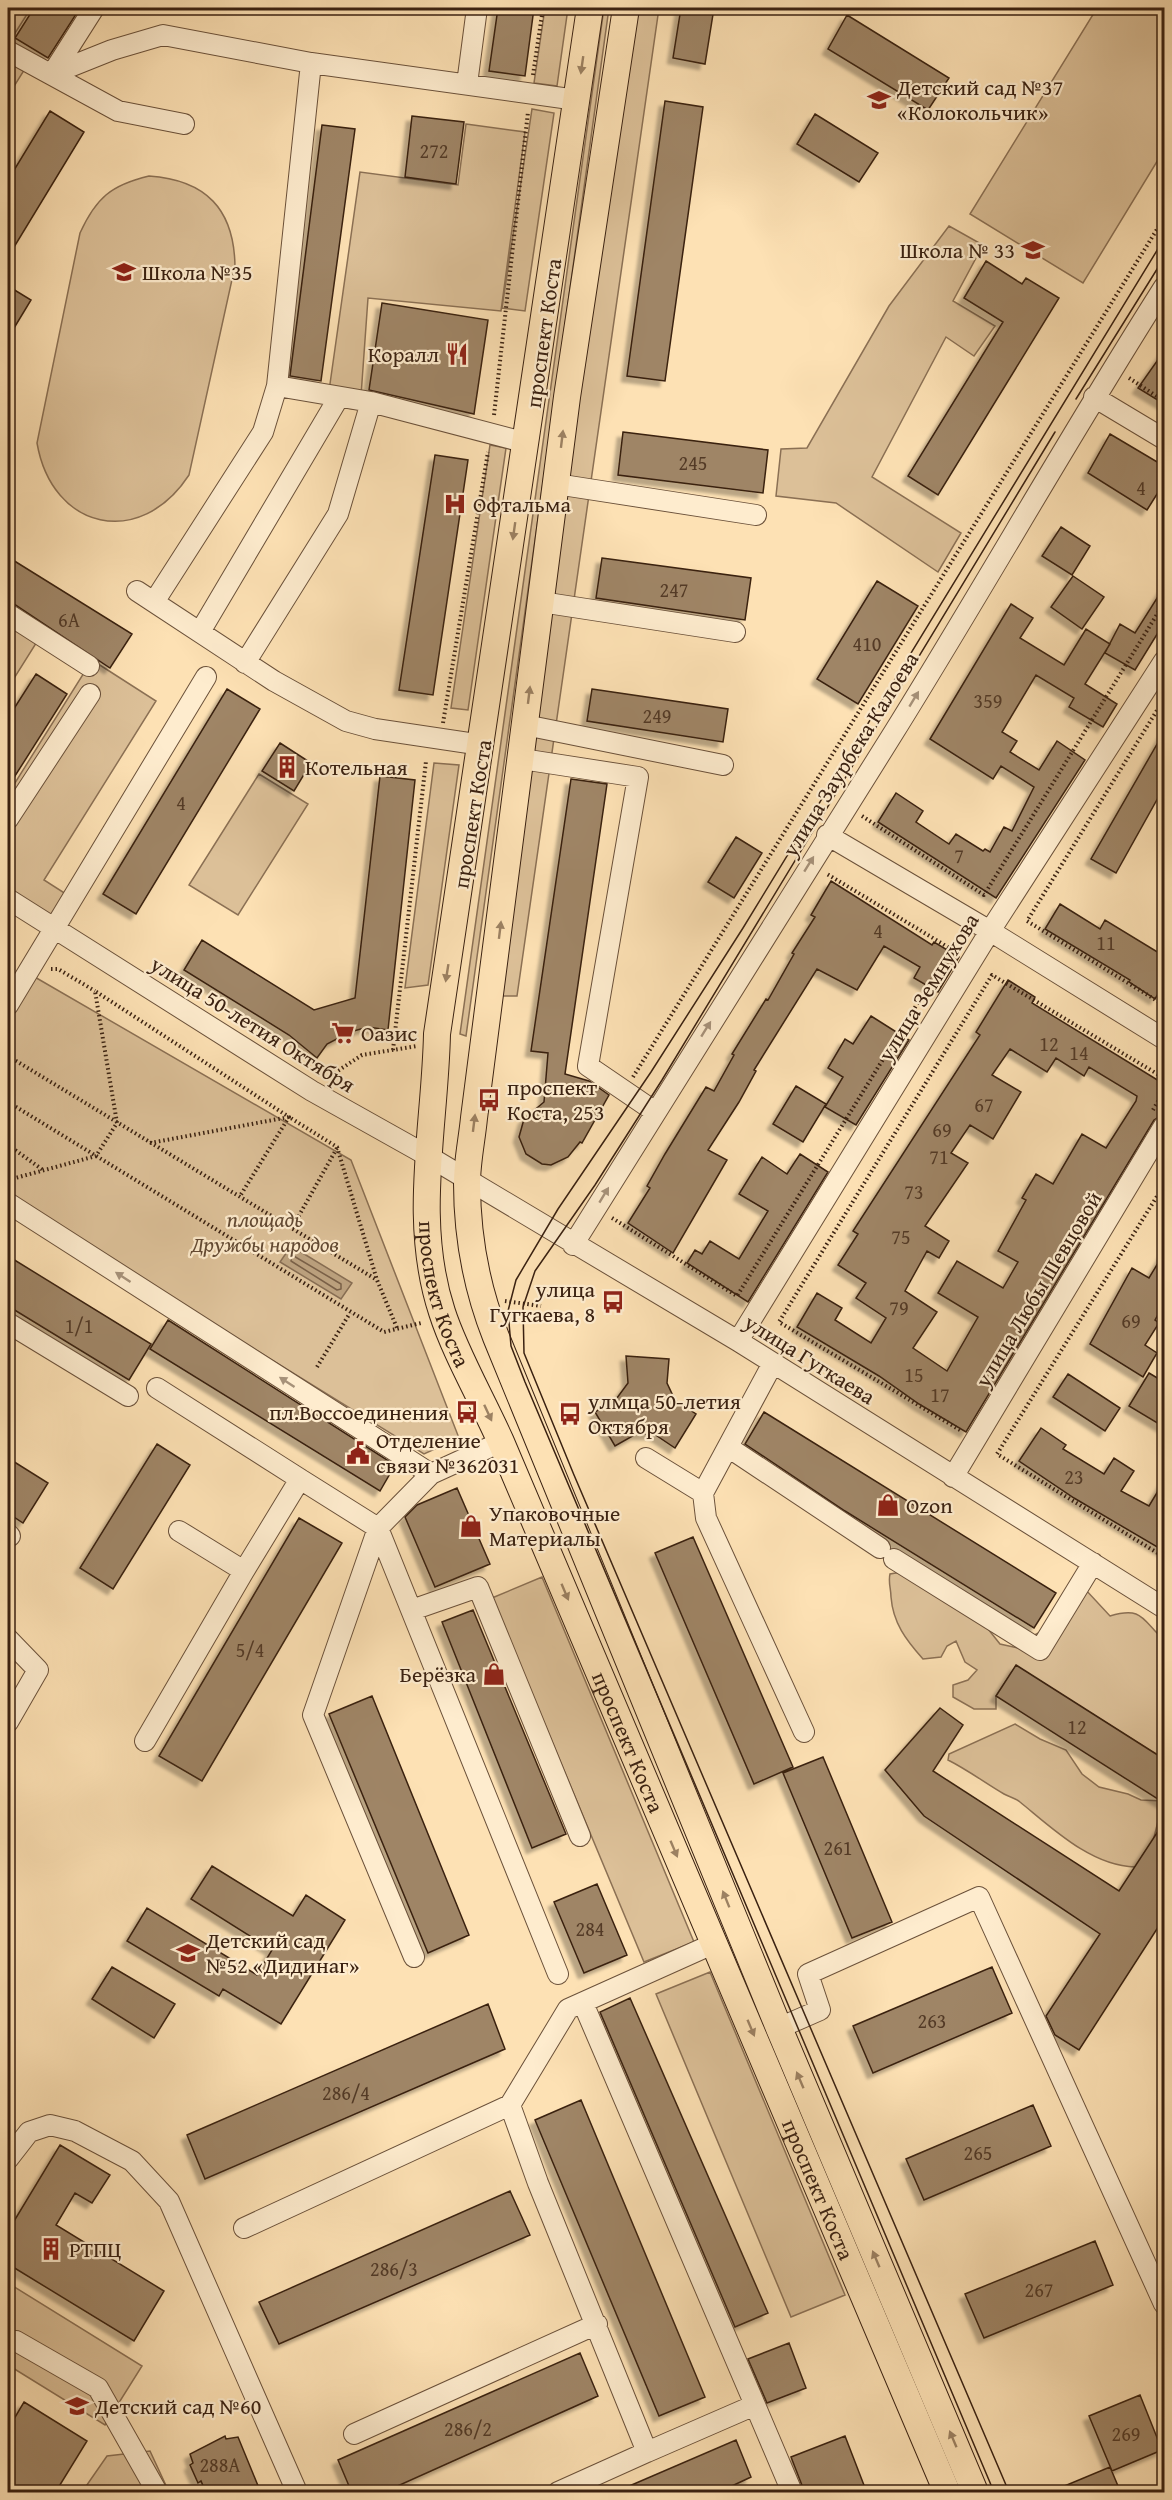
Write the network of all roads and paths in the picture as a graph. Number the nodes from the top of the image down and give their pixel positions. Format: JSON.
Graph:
{"nodes":[{"id":1,"x":94,"y":8,"type":"edge"},
{"id":2,"x":477,"y":8,"type":"edge"},
{"id":3,"x":543,"y":8,"type":"edge"},
{"id":4,"x":590,"y":8,"type":"edge"},
{"id":5,"x":626,"y":8,"type":"edge"},
{"id":6,"x":8,"y":51,"type":"edge"},
{"id":7,"x":311,"y":63,"type":"junction"},
{"id":8,"x":52,"y":74,"type":"junction"},
{"id":9,"x":467,"y":84,"type":"junction"},
{"id":10,"x":530,"y":93,"type":"junction"},
{"id":11,"x":577,"y":100,"type":"junction"},
{"id":12,"x":184,"y":124,"type":"dead end"},
{"id":13,"x":1164,"y":218,"type":"edge"},
{"id":14,"x":1164,"y":287,"type":"edge"},
{"id":15,"x":1125,"y":376,"type":"dead end"},
{"id":16,"x":278,"y":386,"type":"junction"},
{"id":17,"x":339,"y":397,"type":"junction"},
{"id":18,"x":1094,"y":397,"type":"junction"},
{"id":19,"x":1164,"y":401,"type":"edge"},
{"id":20,"x":371,"y":402,"type":"junction"},
{"id":21,"x":1164,"y":439,"type":"edge"},
{"id":22,"x":527,"y":443,"type":"junction"},
{"id":23,"x":556,"y":484,"type":"junction"},
{"id":24,"x":756,"y":515,"type":"dead end"},
{"id":25,"x":541,"y":602,"type":"junction"},
{"id":26,"x":1164,"y":603,"type":"edge"},
{"id":27,"x":8,"y":614,"type":"edge"},
{"id":28,"x":200,"y":632,"type":"junction"},
{"id":29,"x":735,"y":632,"type":"dead end"},
{"id":30,"x":1164,"y":661,"type":"edge"},
{"id":31,"x":245,"y":663,"type":"junction"},
{"id":32,"x":89,"y":666,"type":"dead end"},
{"id":33,"x":206,"y":677,"type":"dead end"},
{"id":34,"x":90,"y":694,"type":"dead end"},
{"id":35,"x":1164,"y":699,"type":"edge"},
{"id":36,"x":525,"y":725,"type":"junction"},
{"id":37,"x":482,"y":745,"type":"junction"},
{"id":38,"x":522,"y":759,"type":"junction"},
{"id":39,"x":426,"y":761,"type":"dead end"},
{"id":40,"x":723,"y":765,"type":"dead end"},
{"id":41,"x":858,"y":814,"type":"dead end"},
{"id":42,"x":8,"y":819,"type":"edge"},
{"id":43,"x":827,"y":835,"type":"junction"},
{"id":44,"x":823,"y":872,"type":"dead end"},
{"id":45,"x":8,"y":899,"type":"edge"},
{"id":46,"x":56,"y":929,"type":"junction"},
{"id":47,"x":990,"y":931,"type":"junction"},
{"id":48,"x":49,"y":969,"type":"dead end"},
{"id":49,"x":95,"y":991,"type":"junction"},
{"id":50,"x":8,"y":1005,"type":"edge"},
{"id":51,"x":1164,"y":1005,"type":"edge"},
{"id":52,"x":1164,"y":1039,"type":"edge"},
{"id":53,"x":418,"y":1046,"type":"dead end"},
{"id":54,"x":393,"y":1050,"type":"junction"},
{"id":55,"x":8,"y":1056,"type":"edge"},
{"id":56,"x":1164,"y":1078,"type":"edge"},
{"id":57,"x":632,"y":1079,"type":"dead end"},
{"id":58,"x":325,"y":1080,"type":"dead end"},
{"id":59,"x":8,"y":1102,"type":"edge"},
{"id":60,"x":654,"y":1111,"type":"junction"},
{"id":61,"x":289,"y":1117,"type":"junction"},
{"id":62,"x":117,"y":1123,"type":"junction"},
{"id":63,"x":1164,"y":1126,"type":"edge"},
{"id":64,"x":149,"y":1143,"type":"junction"},
{"id":65,"x":8,"y":1145,"type":"edge"},
{"id":66,"x":337,"y":1147,"type":"junction"},
{"id":67,"x":96,"y":1156,"type":"junction"},
{"id":68,"x":428,"y":1156,"type":"junction"},
{"id":69,"x":43,"y":1170,"type":"junction"},
{"id":70,"x":8,"y":1180,"type":"edge"},
{"id":71,"x":466,"y":1181,"type":"junction"},
{"id":72,"x":1164,"y":1185,"type":"edge"},
{"id":73,"x":240,"y":1196,"type":"junction"},
{"id":74,"x":8,"y":1203,"type":"edge"},
{"id":75,"x":608,"y":1216,"type":"dead end"},
{"id":76,"x":292,"y":1228,"type":"junction"},
{"id":77,"x":573,"y":1245,"type":"junction"},
{"id":78,"x":376,"y":1280,"type":"junction"},
{"id":79,"x":501,"y":1300,"type":"dead end"},
{"id":80,"x":541,"y":1306,"type":"dead end"},
{"id":81,"x":350,"y":1313,"type":"junction"},
{"id":82,"x":8,"y":1323,"type":"edge"},
{"id":83,"x":421,"y":1323,"type":"dead end"},
{"id":84,"x":397,"y":1328,"type":"junction"},
{"id":85,"x":738,"y":1341,"type":"junction"},
{"id":86,"x":773,"y":1363,"type":"junction"},
{"id":87,"x":317,"y":1367,"type":"dead end"},
{"id":88,"x":157,"y":1389,"type":"dead end"},
{"id":89,"x":128,"y":1396,"type":"dead end"},
{"id":90,"x":959,"y":1432,"type":"dead end"},
{"id":91,"x":501,"y":1442,"type":"junction"},
{"id":92,"x":728,"y":1447,"type":"junction"},
{"id":93,"x":646,"y":1458,"type":"dead end"},
{"id":94,"x":431,"y":1474,"type":"junction"},
{"id":95,"x":953,"y":1477,"type":"junction"},
{"id":96,"x":300,"y":1479,"type":"junction"},
{"id":97,"x":703,"y":1493,"type":"junction"},
{"id":98,"x":378,"y":1528,"type":"junction"},
{"id":99,"x":179,"y":1531,"type":"dead end"},
{"id":100,"x":1164,"y":1557,"type":"edge"},
{"id":101,"x":1093,"y":1563,"type":"junction"},
{"id":102,"x":244,"y":1571,"type":"junction"},
{"id":103,"x":1164,"y":1608,"type":"edge"},
{"id":104,"x":412,"y":1610,"type":"junction"},
{"id":105,"x":8,"y":1639,"type":"edge"},
{"id":106,"x":8,"y":1722,"type":"edge"},
{"id":107,"x":804,"y":1732,"type":"dead end"},
{"id":108,"x":145,"y":1742,"type":"dead end"},
{"id":109,"x":580,"y":1836,"type":"dead end"},
{"id":110,"x":715,"y":1943,"type":"junction"},
{"id":111,"x":414,"y":1957,"type":"dead end"},
{"id":112,"x":558,"y":1974,"type":"dead end"},
{"id":113,"x":583,"y":2003,"type":"junction"},
{"id":114,"x":778,"y":2028,"type":"junction"},
{"id":115,"x":510,"y":2105,"type":"junction"},
{"id":116,"x":8,"y":2159,"type":"edge"},
{"id":117,"x":244,"y":2228,"type":"dead end"},
{"id":118,"x":1164,"y":2304,"type":"edge"},
{"id":119,"x":597,"y":2324,"type":"junction"},
{"id":120,"x":16,"y":2341,"type":"dead end"},
{"id":121,"x":755,"y":2405,"type":"junction"},
{"id":122,"x":354,"y":2434,"type":"dead end"},
{"id":123,"x":647,"y":2452,"type":"junction"},
{"id":124,"x":157,"y":2493,"type":"edge"},
{"id":125,"x":297,"y":2493,"type":"edge"},
{"id":126,"x":558,"y":2493,"type":"edge"},
{"id":127,"x":792,"y":2493,"type":"edge"},
{"id":128,"x":947,"y":2493,"type":"edge"},
{"id":129,"x":975,"y":2493,"type":"edge"}],
"edges":[{"from":1,"to":8,"type":"street"},
{"from":2,"to":9,"type":"street"},
{"from":3,"to":10,"type":"path"},
{"from":4,"to":11,"type":"main road","name":"проспект Коста","one_way":true},
{"from":23,"to":5,"type":"main road","name":"проспект Коста","one_way":true},
{"from":6,"to":8,"type":"street"},
{"from":7,"to":8,"type":"street"},
{"from":7,"to":9,"type":"street"},
{"from":7,"to":16,"type":"street"},
{"from":8,"to":12,"type":"street"},
{"from":9,"to":10,"type":"street"},
{"from":10,"to":11,"type":"street"},
{"from":11,"to":22,"type":"main road","name":"проспект Коста"},
{"from":13,"to":57,"type":"path"},
{"from":14,"to":18,"type":"street","name":"улица Заурбека Калоева"},
{"from":15,"to":19,"type":"path"},
{"from":16,"to":17,"type":"street"},
{"from":16,"to":28,"type":"street"},
{"from":17,"to":20,"type":"street"},
{"from":17,"to":28,"type":"street"},
{"from":18,"to":21,"type":"street"},
{"from":43,"to":18,"type":"street","name":"улица Заурбека Калоева","one_way":true},
{"from":20,"to":22,"type":"street"},
{"from":20,"to":31,"type":"street"},
{"from":22,"to":37,"type":"main road","name":"проспект Коста","one_way":true},
{"from":23,"to":24,"type":"street"},
{"from":23,"to":25,"type":"main road","name":"проспект Коста"},
{"from":25,"to":29,"type":"street"},
{"from":36,"to":25,"type":"main road","name":"проспект Коста","one_way":true},
{"from":26,"to":41,"type":"path"},
{"from":27,"to":32,"type":"street"},
{"from":28,"to":31,"type":"street"},
{"from":30,"to":47,"type":"street","name":"улица Земнухова"},
{"from":31,"to":37,"type":"street"},
{"from":33,"to":46,"type":"street"},
{"from":34,"to":42,"type":"street"},
{"from":35,"to":51,"type":"path"},
{"from":36,"to":38,"type":"main road","name":"проспект Коста"},
{"from":36,"to":40,"type":"street"},
{"from":37,"to":68,"type":"main road","name":"проспект Коста","one_way":true},
{"from":38,"to":60,"type":"street"},
{"from":71,"to":38,"type":"main road","name":"проспект Коста","one_way":true},
{"from":39,"to":54,"type":"path"},
{"from":43,"to":47,"type":"street"},
{"from":60,"to":43,"type":"street","name":"улица Заурбека Калоева","one_way":true},
{"from":44,"to":75,"type":"path"},
{"from":45,"to":46,"type":"street","name":"улица 50-летия Октября"},
{"from":46,"to":50,"type":"street"},
{"from":46,"to":68,"type":"street","name":"улица 50-летия Октября"},
{"from":47,"to":52,"type":"street"},
{"from":47,"to":85,"type":"street","name":"улица Земнухова"},
{"from":48,"to":49,"type":"path"},
{"from":49,"to":61,"type":"path"},
{"from":49,"to":62,"type":"path"},
{"from":53,"to":54,"type":"path"},
{"from":54,"to":58,"type":"path"},
{"from":55,"to":62,"type":"path"},
{"from":56,"to":90,"type":"path"},
{"from":59,"to":67,"type":"path"},
{"from":77,"to":60,"type":"street","name":"улица Заурбека Калоева","one_way":true},
{"from":61,"to":64,"type":"path"},
{"from":61,"to":66,"type":"path"},
{"from":61,"to":73,"type":"path"},
{"from":62,"to":64,"type":"path"},
{"from":62,"to":67,"type":"path"},
{"from":63,"to":95,"type":"street","name":"улица Любы Шевцовой"},
{"from":64,"to":73,"type":"path"},
{"from":65,"to":69,"type":"path"},
{"from":66,"to":76,"type":"path"},
{"from":66,"to":78,"type":"path"},
{"from":67,"to":69,"type":"path"},
{"from":67,"to":81,"type":"path"},
{"from":68,"to":71,"type":"street","name":"улица Гугкаева"},
{"from":68,"to":91,"type":"main road","name":"проспект Коста","one_way":true},
{"from":69,"to":70,"type":"path"},
{"from":71,"to":77,"type":"street","name":"улица Гугкаева"},
{"from":114,"to":71,"type":"main road","name":"проспект Коста","one_way":true},
{"from":72,"to":100,"type":"path"},
{"from":73,"to":76,"type":"path"},
{"from":94,"to":74,"type":"street","one_way":true},
{"from":76,"to":78,"type":"path"},
{"from":77,"to":85,"type":"street","name":"улица Гугкаева"},
{"from":78,"to":84,"type":"path"},
{"from":79,"to":80,"type":"path"},
{"from":81,"to":84,"type":"path"},
{"from":81,"to":87,"type":"path"},
{"from":82,"to":89,"type":"street"},
{"from":83,"to":84,"type":"path"},
{"from":85,"to":86,"type":"street","name":"улица Гугкаева"},
{"from":86,"to":92,"type":"street"},
{"from":86,"to":95,"type":"street","name":"улица Гугкаева"},
{"from":88,"to":96,"type":"street"},
{"from":91,"to":94,"type":"street"},
{"from":91,"to":110,"type":"main road","name":"проспект Коста","one_way":true},
{"from":92,"to":97,"type":"street"},
{"from":92,"to":101,"type":"street"},
{"from":93,"to":97,"type":"street"},
{"from":94,"to":98,"type":"street"},
{"from":95,"to":101,"type":"street","name":"улица Гугкаева"},
{"from":96,"to":98,"type":"street"},
{"from":96,"to":102,"type":"street"},
{"from":97,"to":107,"type":"street"},
{"from":98,"to":104,"type":"street"},
{"from":98,"to":111,"type":"street"},
{"from":99,"to":102,"type":"street"},
{"from":101,"to":103,"type":"street","name":"улица Гугкаева"},
{"from":102,"to":108,"type":"street"},
{"from":104,"to":109,"type":"street"},
{"from":104,"to":112,"type":"street"},
{"from":105,"to":106,"type":"street"},
{"from":110,"to":113,"type":"street"},
{"from":110,"to":128,"type":"main road","name":"проспект Коста","one_way":true},
{"from":113,"to":115,"type":"street"},
{"from":113,"to":121,"type":"street"},
{"from":114,"to":118,"type":"street"},
{"from":129,"to":114,"type":"main road","name":"проспект Коста","one_way":true},
{"from":115,"to":117,"type":"street"},
{"from":115,"to":119,"type":"street"},
{"from":116,"to":125,"type":"street"},
{"from":119,"to":122,"type":"street"},
{"from":119,"to":123,"type":"street"},
{"from":120,"to":124,"type":"street"},
{"from":121,"to":123,"type":"street"},
{"from":121,"to":127,"type":"street"},
{"from":123,"to":126,"type":"street"}]}
